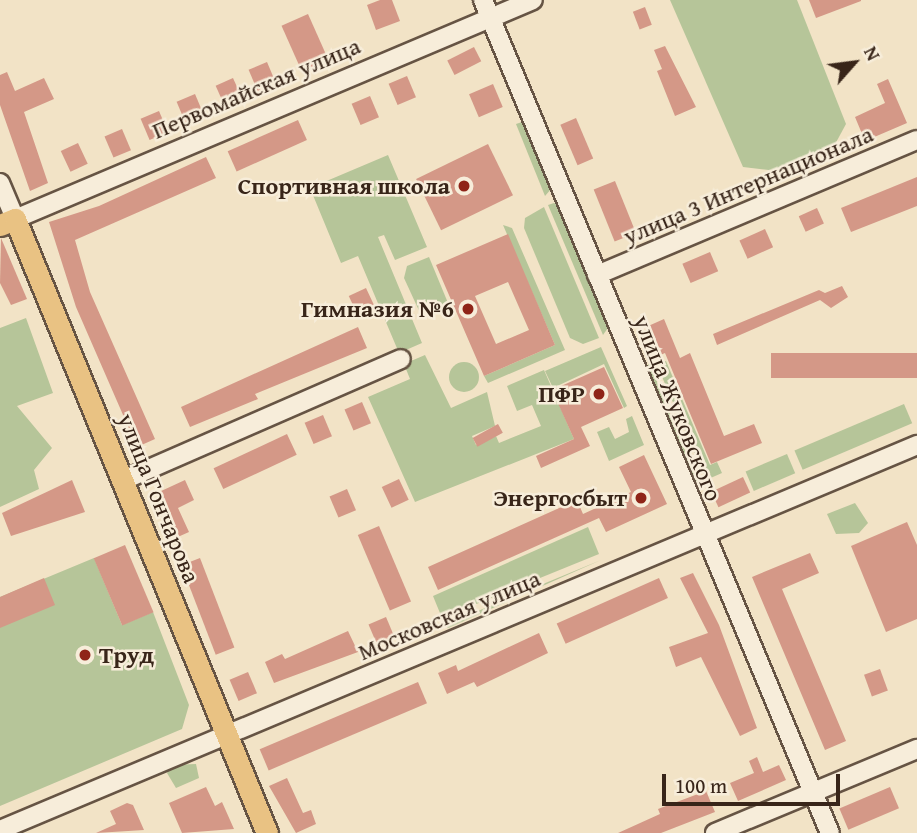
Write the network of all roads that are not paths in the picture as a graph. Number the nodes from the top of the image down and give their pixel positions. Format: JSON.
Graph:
{"nodes":[{"id":1,"x":483,"y":0,"type":"edge"},
{"id":2,"x":533,"y":0,"type":"edge"},
{"id":3,"x":491,"y":17,"type":"junction"},
{"id":4,"x":917,"y":140,"type":"edge"},
{"id":5,"x":0,"y":183,"type":"edge"},
{"id":6,"x":7,"y":222,"type":"edge"},
{"id":7,"x":597,"y":275,"type":"junction"},
{"id":8,"x":401,"y":359,"type":"dead end"},
{"id":9,"x":917,"y":445,"type":"edge"},
{"id":10,"x":124,"y":480,"type":"junction"},
{"id":11,"x":703,"y":534,"type":"junction"},
{"id":12,"x":226,"y":734,"type":"junction"},
{"id":13,"x":917,"y":749,"type":"edge"},
{"id":14,"x":813,"y":792,"type":"junction"},
{"id":15,"x":0,"y":830,"type":"edge"},
{"id":16,"x":267,"y":833,"type":"edge"},
{"id":17,"x":715,"y":833,"type":"edge"},
{"id":18,"x":830,"y":833,"type":"edge"}],
"edges":[{"from":1,"to":3,"type":"street","name":"улица Жуковского"},
{"from":2,"to":3,"type":"street","name":"Первомайская улица"},
{"from":3,"to":6,"type":"street","name":"Первомайская улица"},
{"from":3,"to":7,"type":"street","name":"улица Жуковского"},
{"from":4,"to":7,"type":"street","name":"улица 3 Интернационала"},
{"from":5,"to":6,"type":"street","name":"улица Гончарова"},
{"from":6,"to":10,"type":"main road","name":"улица Гончарова"},
{"from":7,"to":11,"type":"street","name":"улица Жуковского"},
{"from":8,"to":10,"type":"street"},
{"from":9,"to":11,"type":"street","name":"Московская улица"},
{"from":10,"to":12,"type":"main road","name":"улица Гончарова"},
{"from":11,"to":12,"type":"street","name":"Московская улица"},
{"from":11,"to":14,"type":"street","name":"улица Жуковского"},
{"from":12,"to":15,"type":"street","name":"Московская улица"},
{"from":12,"to":16,"type":"main road","name":"улица Гончарова"},
{"from":13,"to":14,"type":"street"},
{"from":14,"to":17,"type":"street"},
{"from":14,"to":18,"type":"street","name":"улица Жуковского"}]}
